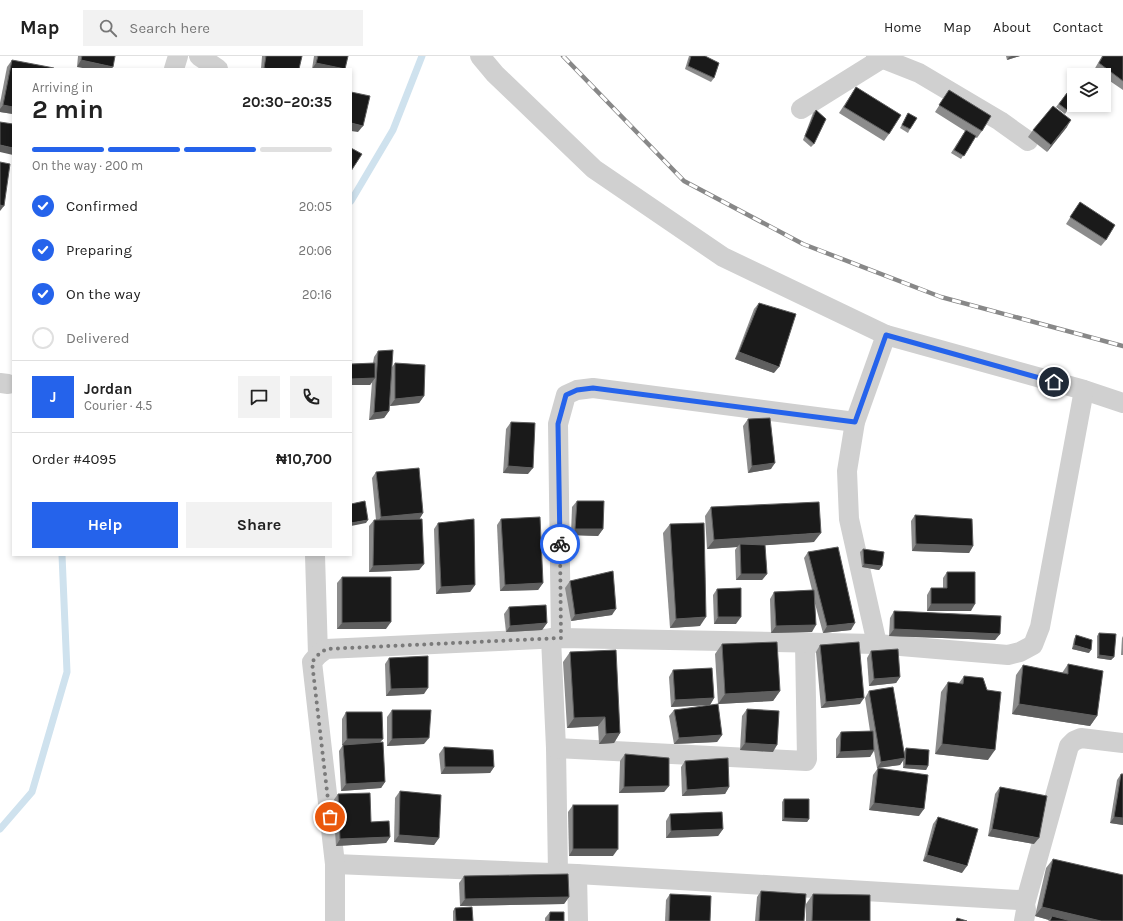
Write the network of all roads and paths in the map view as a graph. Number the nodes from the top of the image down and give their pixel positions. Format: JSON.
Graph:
{"nodes":[{"id":1,"x":178,"y":56,"type":"edge"},
{"id":2,"x":199,"y":56,"type":"edge"},
{"id":3,"x":480,"y":56,"type":"edge"},
{"id":4,"x":882,"y":57,"type":"edge"},
{"id":5,"x":174,"y":68,"type":"edge"},
{"id":6,"x":217,"y":68,"type":"edge"},
{"id":7,"x":801,"y":109,"type":"dead end"},
{"id":8,"x":1028,"y":141,"type":"dead end"},
{"id":9,"x":886,"y":335,"type":"junction"},
{"id":10,"x":1084,"y":390,"type":"junction"},
{"id":11,"x":1123,"y":403,"type":"edge"},
{"id":12,"x":855,"y":422,"type":"junction"},
{"id":13,"x":315,"y":556,"type":"edge"},
{"id":14,"x":556,"y":638,"type":"junction"},
{"id":15,"x":805,"y":643,"type":"junction"},
{"id":16,"x":877,"y":644,"type":"junction"},
{"id":17,"x":318,"y":655,"type":"junction"},
{"id":18,"x":1123,"y":743,"type":"edge"},
{"id":19,"x":556,"y":748,"type":"junction"},
{"id":20,"x":335,"y":864,"type":"junction"},
{"id":21,"x":568,"y":874,"type":"junction"},
{"id":22,"x":1024,"y":913,"type":"edge"},
{"id":23,"x":335,"y":921,"type":"edge"},
{"id":24,"x":578,"y":921,"type":"edge"}],
"edges":[{"from":1,"to":5,"type":"street"},
{"from":2,"to":6,"type":"street"},
{"from":3,"to":9,"type":"street"},
{"from":4,"to":7,"type":"street"},
{"from":4,"to":8,"type":"street"},
{"from":9,"to":10,"type":"street"},
{"from":9,"to":12,"type":"street"},
{"from":10,"to":11,"type":"street"},
{"from":10,"to":16,"type":"street"},
{"from":12,"to":14,"type":"street"},
{"from":12,"to":16,"type":"street"},
{"from":13,"to":17,"type":"street"},
{"from":14,"to":15,"type":"street"},
{"from":14,"to":17,"type":"street"},
{"from":14,"to":19,"type":"street"},
{"from":15,"to":16,"type":"street"},
{"from":15,"to":19,"type":"street"},
{"from":17,"to":20,"type":"street"},
{"from":18,"to":22,"type":"street"},
{"from":19,"to":21,"type":"street"},
{"from":20,"to":21,"type":"street"},
{"from":20,"to":23,"type":"street"},
{"from":21,"to":22,"type":"street"},
{"from":21,"to":24,"type":"street"}]}
